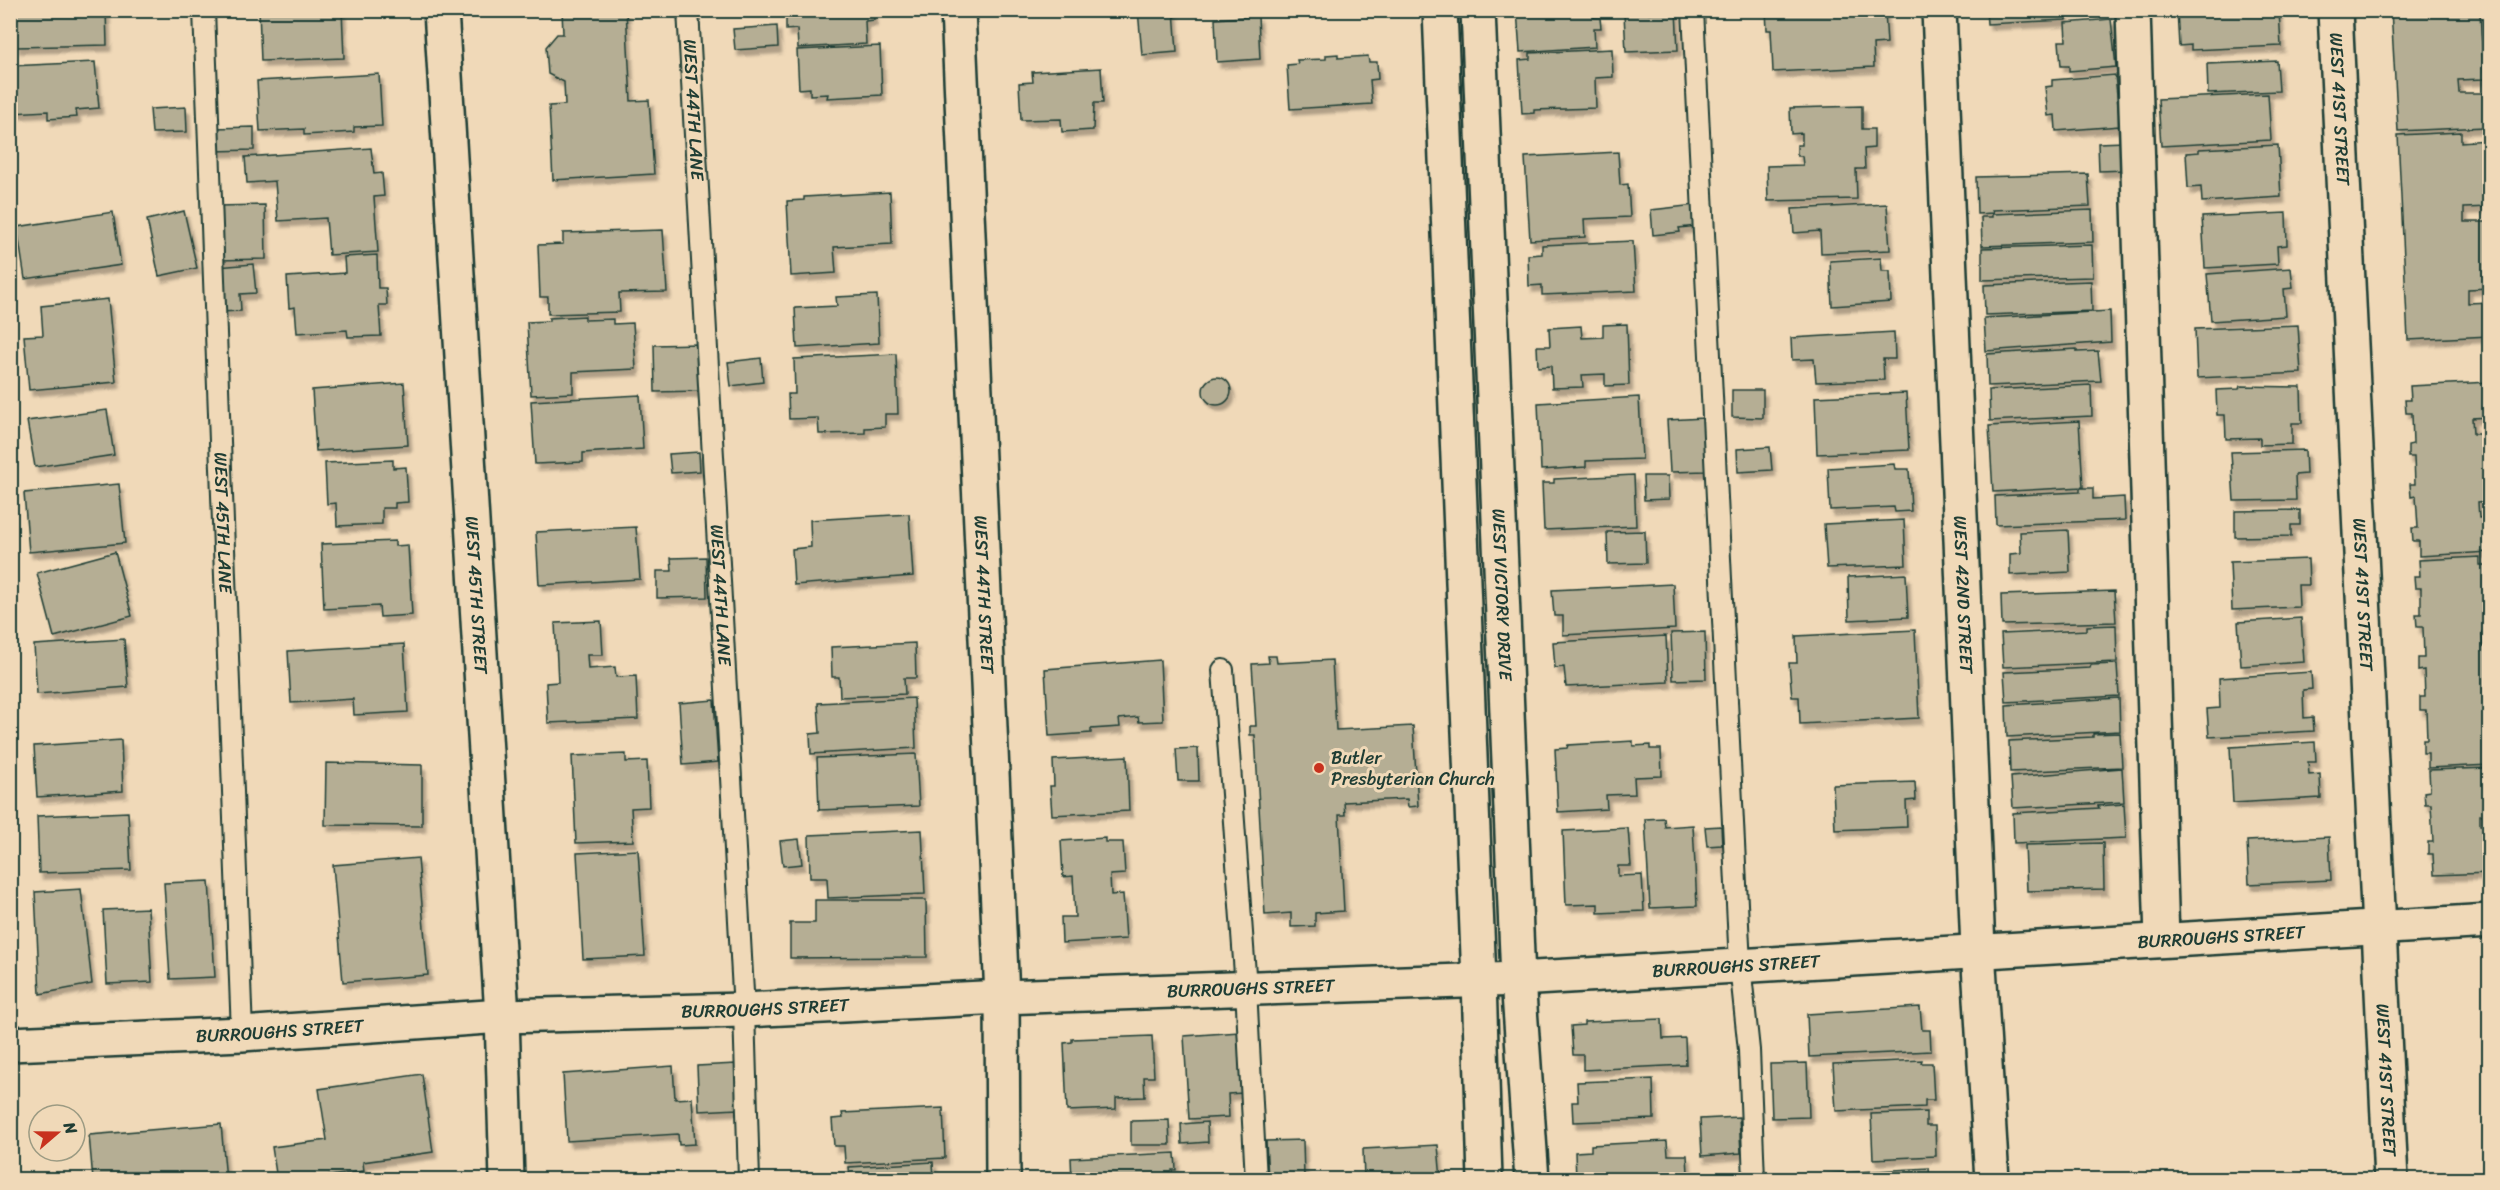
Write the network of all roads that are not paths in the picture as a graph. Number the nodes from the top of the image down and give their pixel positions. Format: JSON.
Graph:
{"nodes":[{"id":1,"x":204,"y":10,"type":"edge"},
{"id":2,"x":441,"y":10,"type":"edge"},
{"id":3,"x":688,"y":10,"type":"edge"},
{"id":4,"x":958,"y":10,"type":"edge"},
{"id":5,"x":1440,"y":10,"type":"edge"},
{"id":6,"x":1478,"y":10,"type":"edge"},
{"id":7,"x":1693,"y":10,"type":"edge"},
{"id":8,"x":1939,"y":10,"type":"edge"},
{"id":9,"x":2133,"y":10,"type":"edge"},
{"id":10,"x":2335,"y":10,"type":"edge"},
{"id":11,"x":1223,"y":670,"type":"dead end"},
{"id":12,"x":2490,"y":921,"type":"edge"},
{"id":13,"x":2379,"y":928,"type":"junction"},
{"id":14,"x":2162,"y":940,"type":"junction"},
{"id":15,"x":1978,"y":949,"type":"junction"},
{"id":16,"x":1740,"y":964,"type":"junction"},
{"id":17,"x":1518,"y":979,"type":"junction"},
{"id":18,"x":1479,"y":980,"type":"junction"},
{"id":19,"x":1246,"y":988,"type":"junction"},
{"id":20,"x":1002,"y":997,"type":"junction"},
{"id":21,"x":744,"y":1010,"type":"junction"},
{"id":22,"x":502,"y":1016,"type":"junction"},
{"id":23,"x":242,"y":1034,"type":"junction"},
{"id":24,"x":10,"y":1044,"type":"edge"},
{"id":25,"x":507,"y":1179,"type":"edge"},
{"id":26,"x":749,"y":1179,"type":"edge"},
{"id":27,"x":1003,"y":1179,"type":"edge"},
{"id":28,"x":1256,"y":1179,"type":"edge"},
{"id":29,"x":1485,"y":1179,"type":"edge"},
{"id":30,"x":1532,"y":1179,"type":"edge"},
{"id":31,"x":1754,"y":1179,"type":"edge"},
{"id":32,"x":1992,"y":1179,"type":"edge"},
{"id":33,"x":2391,"y":1179,"type":"edge"}],
"edges":[{"from":1,"to":23,"type":"lane","name":"WEST 45TH LANE"},
{"from":2,"to":22,"type":"street","name":"WEST 45TH STREET"},
{"from":3,"to":21,"type":"lane","name":"WEST 44TH LANE"},
{"from":4,"to":20,"type":"street","name":"WEST 44TH STREET"},
{"from":5,"to":18,"type":"street"},
{"from":6,"to":17,"type":"street","name":"WEST VICTORY DRIVE"},
{"from":7,"to":16,"type":"lane"},
{"from":8,"to":15,"type":"street","name":"WEST 42ND STREET"},
{"from":9,"to":14,"type":"street"},
{"from":10,"to":13,"type":"street","name":"WEST 41ST STREET"},
{"from":11,"to":19,"type":"lane"},
{"from":12,"to":13,"type":"street","name":"BURROUGHS STREET"},
{"from":13,"to":14,"type":"street","name":"BURROUGHS STREET"},
{"from":13,"to":33,"type":"street","name":"WEST 41ST STREET"},
{"from":14,"to":15,"type":"street","name":"BURROUGHS STREET"},
{"from":15,"to":16,"type":"street","name":"BURROUGHS STREET"},
{"from":15,"to":32,"type":"street","name":"WEST 42ND STREET"},
{"from":16,"to":17,"type":"street","name":"BURROUGHS STREET"},
{"from":16,"to":31,"type":"lane"},
{"from":17,"to":18,"type":"street","name":"BURROUGHS STREET"},
{"from":17,"to":30,"type":"street","name":"WEST VICTORY DRIVE"},
{"from":18,"to":19,"type":"street","name":"BURROUGHS STREET"},
{"from":18,"to":29,"type":"street"},
{"from":19,"to":20,"type":"street","name":"BURROUGHS STREET"},
{"from":19,"to":28,"type":"lane"},
{"from":20,"to":21,"type":"street","name":"BURROUGHS STREET"},
{"from":20,"to":27,"type":"street","name":"WEST 44TH STREET"},
{"from":21,"to":22,"type":"street","name":"BURROUGHS STREET"},
{"from":21,"to":26,"type":"lane","name":"WEST 44TH LANE"},
{"from":22,"to":23,"type":"street","name":"BURROUGHS STREET"},
{"from":22,"to":25,"type":"street","name":"WEST 45TH STREET"},
{"from":23,"to":24,"type":"street","name":"BURROUGHS STREET"}]}
